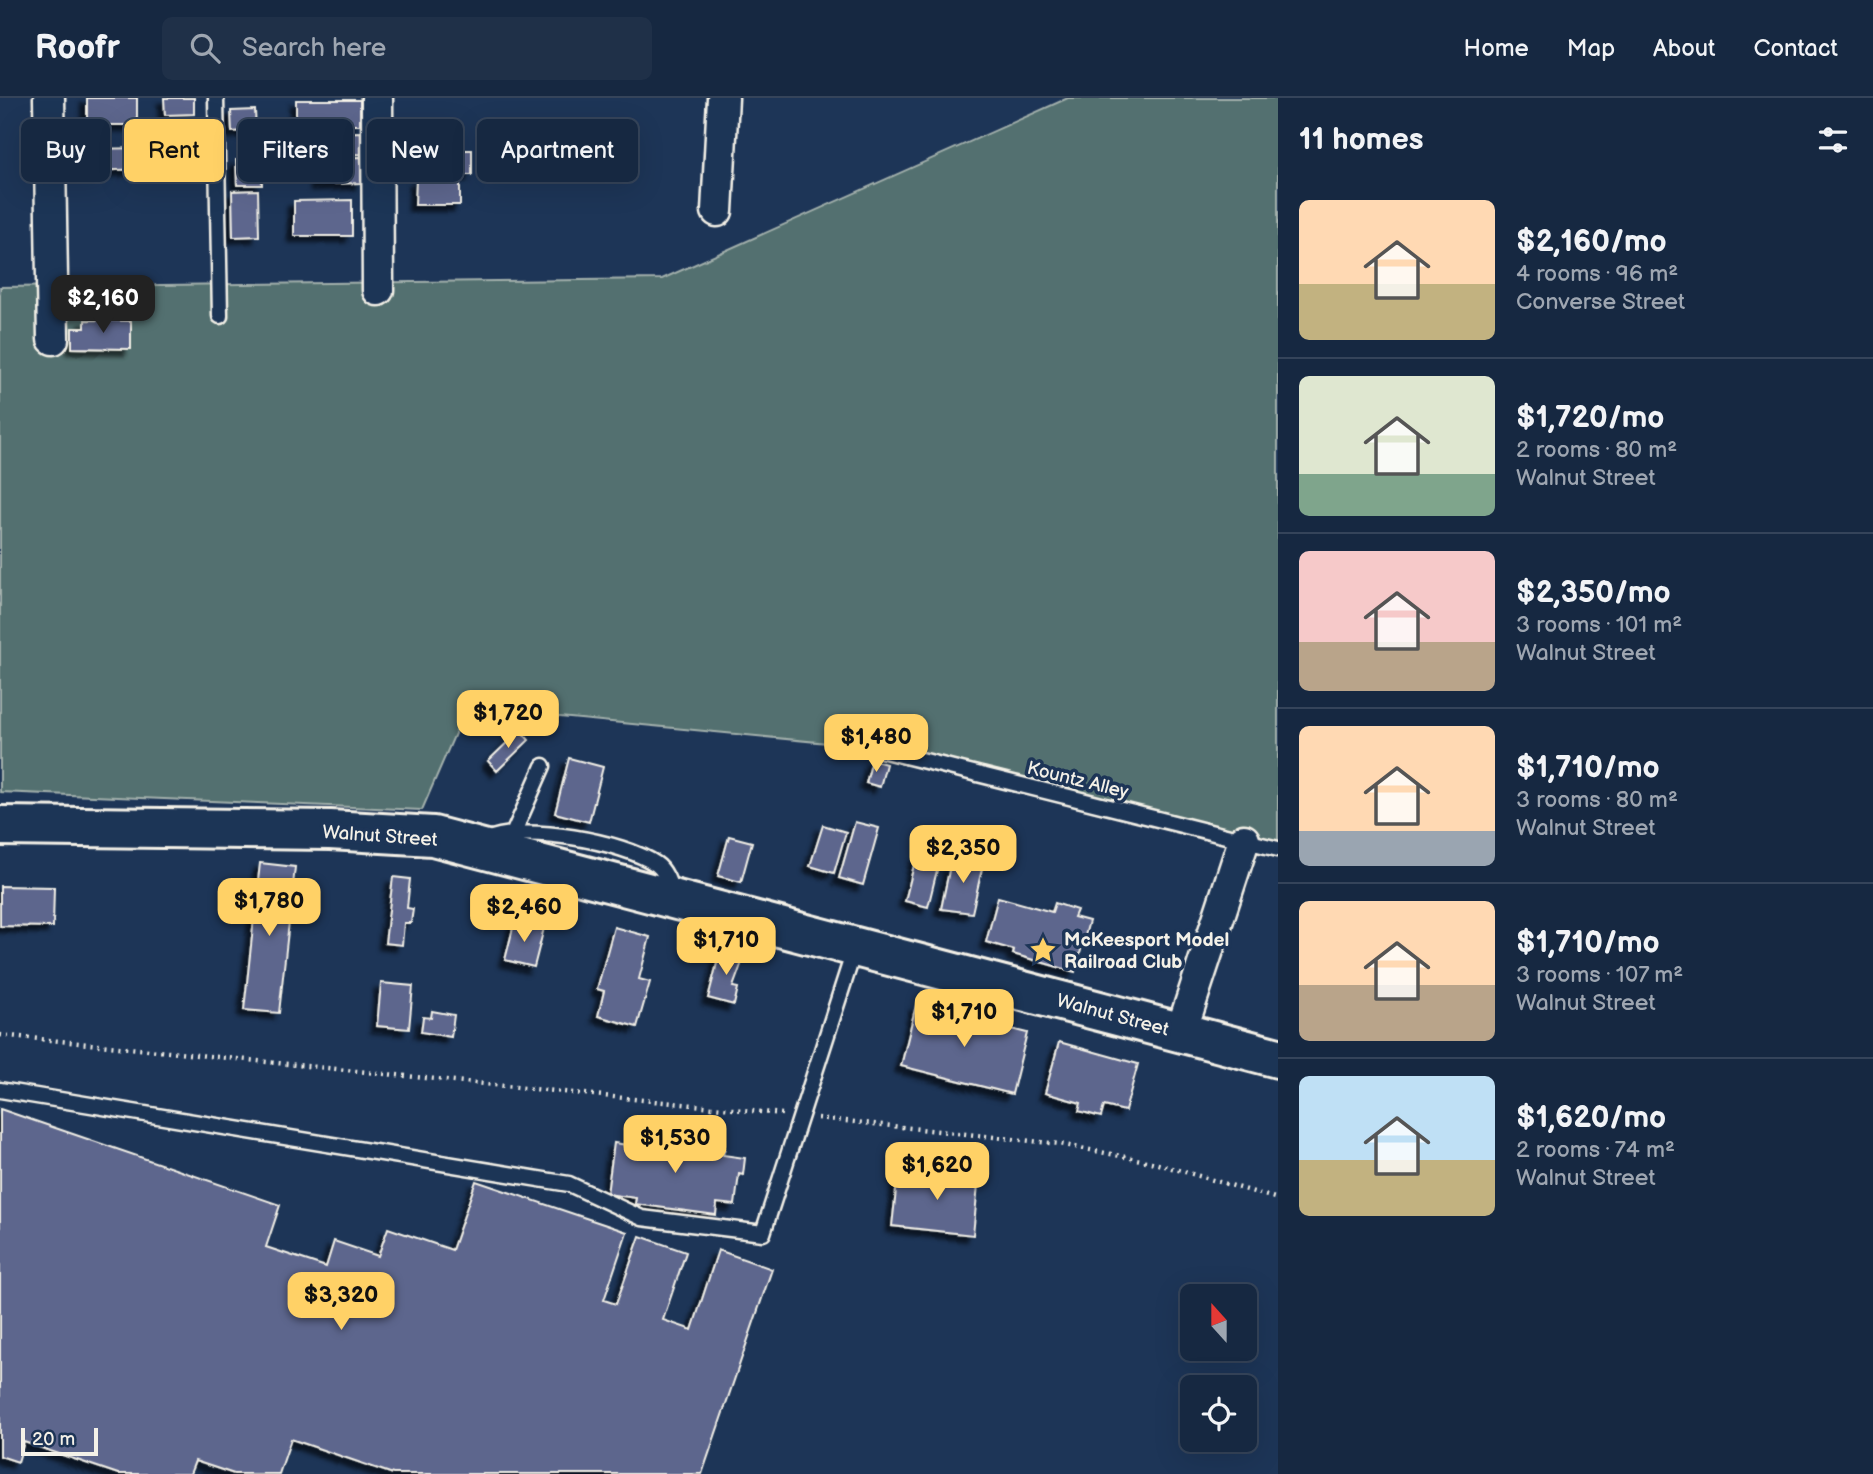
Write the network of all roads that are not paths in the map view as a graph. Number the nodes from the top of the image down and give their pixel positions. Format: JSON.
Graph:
{"nodes":[{"id":1,"x":49,"y":98,"type":"edge"},
{"id":2,"x":216,"y":98,"type":"edge"},
{"id":3,"x":377,"y":98,"type":"edge"},
{"id":4,"x":723,"y":98,"type":"edge"},
{"id":5,"x":717,"y":211,"type":"dead end"},
{"id":6,"x":378,"y":290,"type":"dead end"},
{"id":7,"x":219,"y":317,"type":"dead end"},
{"id":8,"x":53,"y":339,"type":"dead end"},
{"id":9,"x":869,"y":747,"type":"dead end"},
{"id":10,"x":543,"y":766,"type":"dead end"},
{"id":11,"x":0,"y":826,"type":"edge"},
{"id":12,"x":513,"y":834,"type":"junction"},
{"id":13,"x":1244,"y":840,"type":"junction"},
{"id":14,"x":474,"y":847,"type":"junction"},
{"id":15,"x":1278,"y":849,"type":"edge"},
{"id":16,"x":675,"y":900,"type":"junction"},
{"id":17,"x":856,"y":947,"type":"junction"},
{"id":18,"x":1181,"y":1032,"type":"junction"},
{"id":19,"x":1278,"y":1058,"type":"edge"},
{"id":20,"x":0,"y":1090,"type":"edge"}],
"edges":[{"from":1,"to":8,"type":"street"},
{"from":2,"to":7,"type":"lane"},
{"from":3,"to":6,"type":"street"},
{"from":4,"to":5,"type":"street"},
{"from":9,"to":13,"type":"lane","name":"Kountz Alley"},
{"from":10,"to":12,"type":"lane"},
{"from":11,"to":14,"type":"main road","name":"Walnut Street"},
{"from":12,"to":14,"type":"lane"},
{"from":12,"to":16,"type":"lane"},
{"from":13,"to":15,"type":"lane","name":"Kountz Alley"},
{"from":13,"to":18,"type":"street"},
{"from":14,"to":16,"type":"main road","name":"Walnut Street"},
{"from":16,"to":17,"type":"main road","name":"Walnut Street"},
{"from":17,"to":18,"type":"main road","name":"Walnut Street"},
{"from":17,"to":20,"type":"lane"},
{"from":18,"to":19,"type":"main road","name":"Walnut Street"}]}
